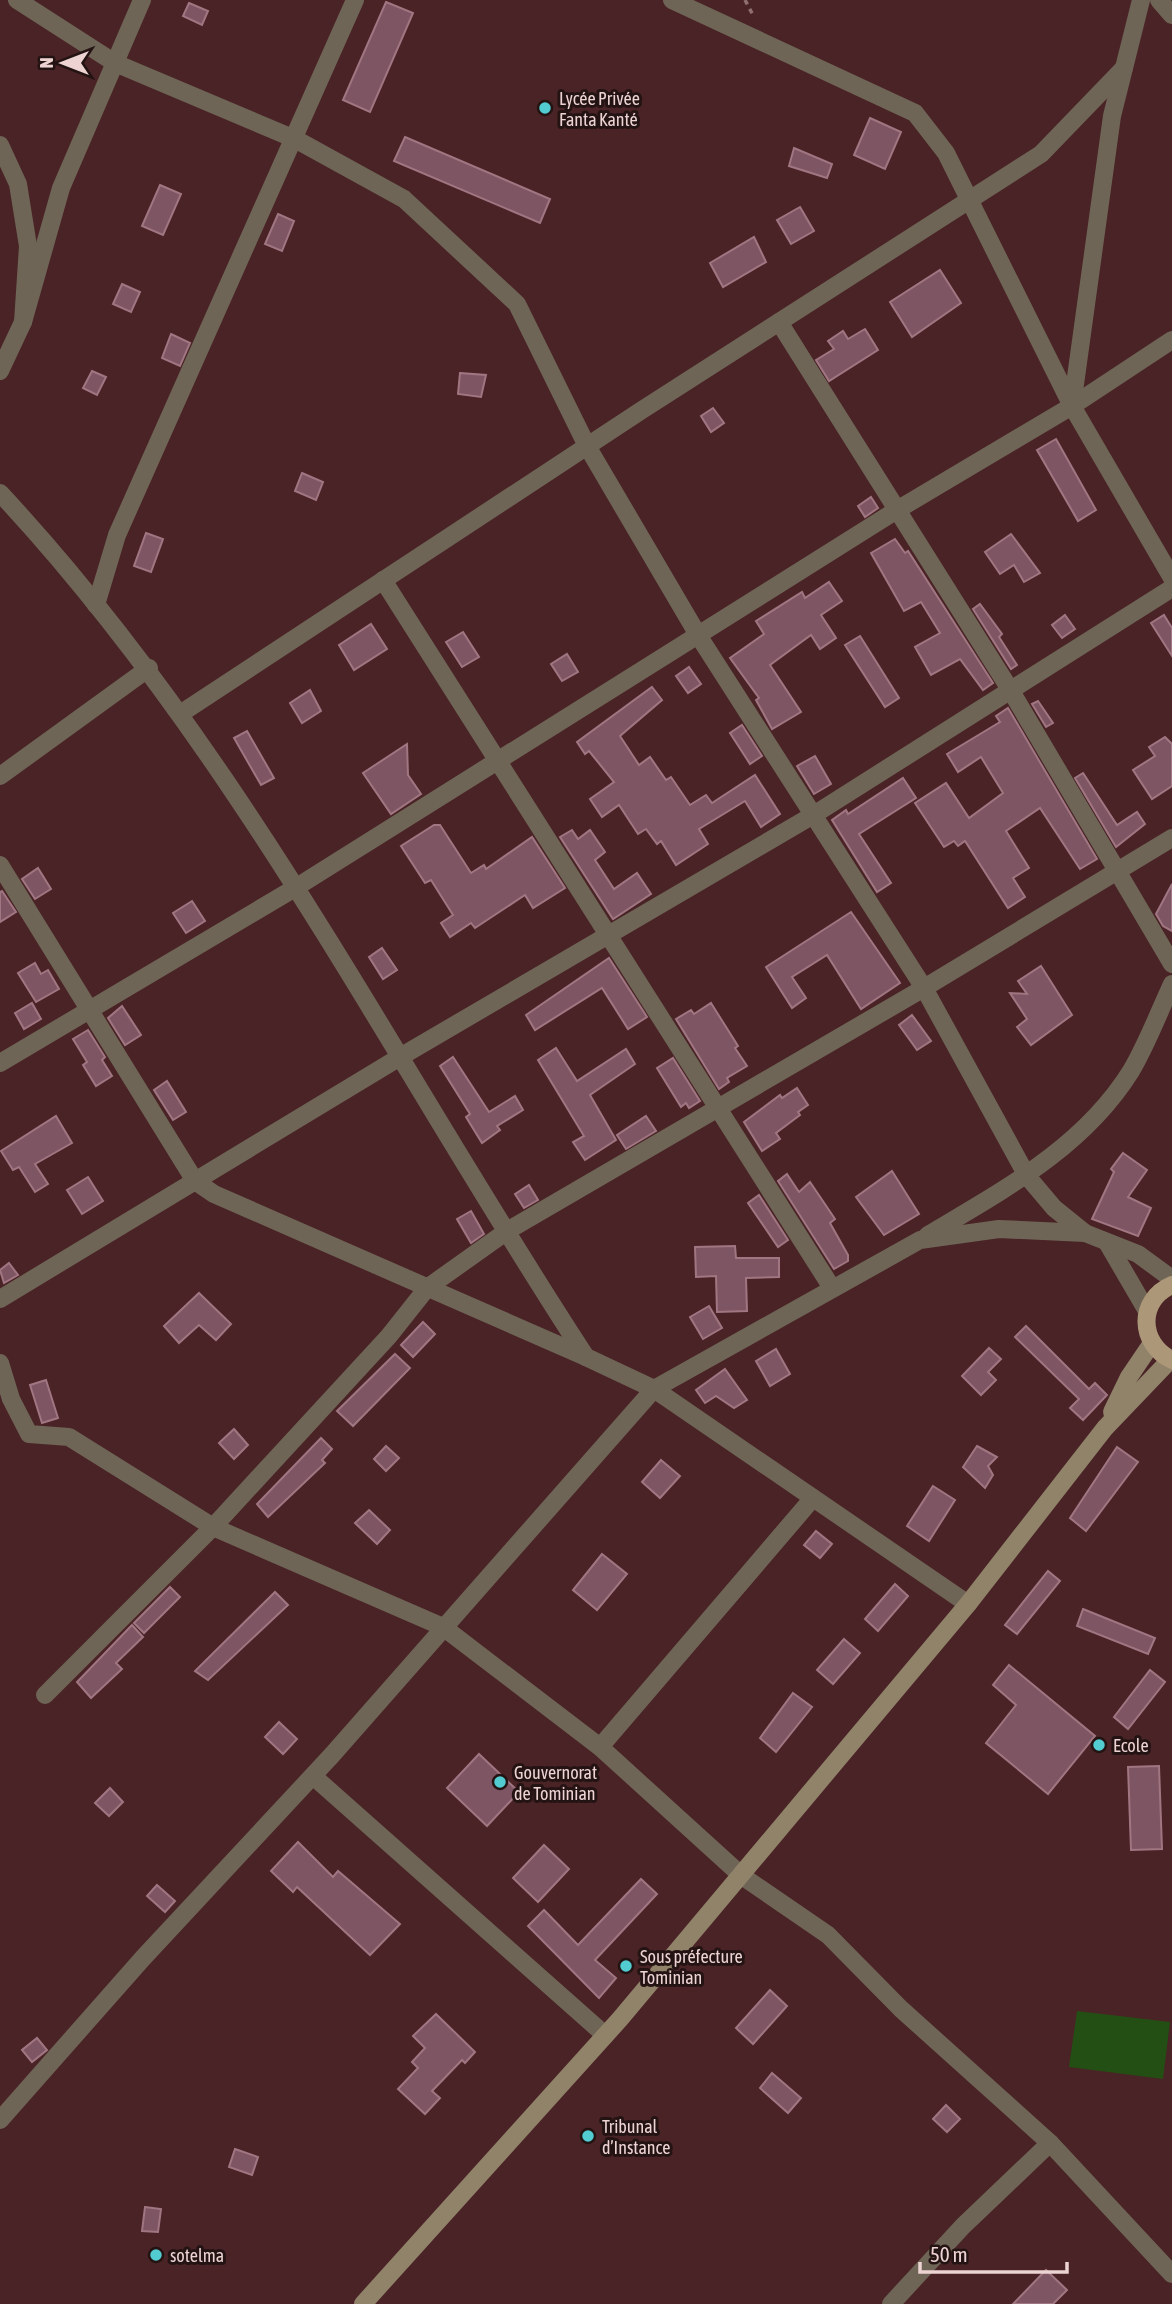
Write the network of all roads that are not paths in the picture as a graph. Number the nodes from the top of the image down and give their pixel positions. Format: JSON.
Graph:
{"nodes":[{"id":1,"x":17,"y":0,"type":"edge"},
{"id":2,"x":142,"y":0,"type":"edge"},
{"id":3,"x":355,"y":0,"type":"edge"},
{"id":4,"x":673,"y":0,"type":"edge"},
{"id":5,"x":1141,"y":0,"type":"edge"},
{"id":6,"x":1159,"y":0,"type":"edge"},
{"id":7,"x":1172,"y":15,"type":"edge"},
{"id":8,"x":115,"y":63,"type":"junction"},
{"id":9,"x":1124,"y":68,"type":"junction"},
{"id":10,"x":295,"y":139,"type":"junction"},
{"id":11,"x":0,"y":145,"type":"edge"},
{"id":12,"x":969,"y":200,"type":"junction"},
{"id":13,"x":23,"y":322,"type":"junction"},
{"id":14,"x":779,"y":322,"type":"junction"},
{"id":15,"x":1172,"y":340,"type":"edge"},
{"id":16,"x":0,"y":371,"type":"edge"},
{"id":17,"x":1072,"y":406,"type":"junction"},
{"id":18,"x":587,"y":446,"type":"junction"},
{"id":19,"x":0,"y":493,"type":"edge"},
{"id":20,"x":897,"y":510,"type":"junction"},
{"id":21,"x":1172,"y":578,"type":"edge"},
{"id":22,"x":383,"y":580,"type":"junction"},
{"id":23,"x":1172,"y":588,"type":"edge"},
{"id":24,"x":96,"y":605,"type":"junction"},
{"id":25,"x":698,"y":635,"type":"junction"},
{"id":26,"x":149,"y":668,"type":"junction"},
{"id":27,"x":1011,"y":691,"type":"junction"},
{"id":28,"x":180,"y":714,"type":"junction"},
{"id":29,"x":497,"y":761,"type":"junction"},
{"id":30,"x":0,"y":776,"type":"edge"},
{"id":31,"x":815,"y":814,"type":"junction"},
{"id":32,"x":1172,"y":838,"type":"edge"},
{"id":33,"x":0,"y":865,"type":"edge"},
{"id":34,"x":1118,"y":869,"type":"junction"},
{"id":35,"x":295,"y":888,"type":"junction"},
{"id":36,"x":607,"y":935,"type":"junction"},
{"id":37,"x":1172,"y":964,"type":"edge"},
{"id":38,"x":1172,"y":984,"type":"edge"},
{"id":39,"x":924,"y":988,"type":"junction"},
{"id":40,"x":89,"y":1008,"type":"junction"},
{"id":41,"x":400,"y":1057,"type":"junction"},
{"id":42,"x":0,"y":1063,"type":"edge"},
{"id":43,"x":716,"y":1109,"type":"junction"},
{"id":44,"x":1027,"y":1176,"type":"junction"},
{"id":45,"x":195,"y":1181,"type":"junction"},
{"id":46,"x":507,"y":1231,"type":"junction"},
{"id":47,"x":1085,"y":1233,"type":"junction"},
{"id":48,"x":920,"y":1240,"type":"junction"},
{"id":49,"x":1108,"y":1244,"type":"junction"},
{"id":50,"x":1172,"y":1279,"type":"edge"},
{"id":51,"x":1172,"y":1285,"type":"edge"},
{"id":52,"x":426,"y":1288,"type":"junction"},
{"id":53,"x":832,"y":1288,"type":"junction"},
{"id":54,"x":0,"y":1299,"type":"edge"},
{"id":55,"x":1147,"y":1311,"type":"junction"},
{"id":56,"x":1152,"y":1343,"type":"junction"},
{"id":57,"x":586,"y":1357,"type":"junction"},
{"id":58,"x":1171,"y":1359,"type":"edge"},
{"id":59,"x":0,"y":1363,"type":"edge"},
{"id":60,"x":654,"y":1389,"type":"junction"},
{"id":61,"x":1105,"y":1428,"type":"junction"},
{"id":62,"x":813,"y":1498,"type":"junction"},
{"id":63,"x":213,"y":1527,"type":"junction"},
{"id":64,"x":968,"y":1604,"type":"junction"},
{"id":65,"x":443,"y":1627,"type":"junction"},
{"id":66,"x":45,"y":1695,"type":"dead end"},
{"id":67,"x":600,"y":1747,"type":"junction"},
{"id":68,"x":313,"y":1776,"type":"junction"},
{"id":69,"x":742,"y":1876,"type":"junction"},
{"id":70,"x":606,"y":2035,"type":"junction"},
{"id":71,"x":0,"y":2120,"type":"edge"},
{"id":72,"x":1049,"y":2143,"type":"junction"},
{"id":73,"x":1172,"y":2274,"type":"edge"},
{"id":74,"x":363,"y":2304,"type":"edge"},
{"id":75,"x":891,"y":2304,"type":"edge"}],
"edges":[{"from":1,"to":8,"type":"street"},
{"from":2,"to":8,"type":"street"},
{"from":3,"to":10,"type":"street"},
{"from":4,"to":12,"type":"street"},
{"from":5,"to":9,"type":"street"},
{"from":6,"to":7,"type":"street"},
{"from":8,"to":10,"type":"street"},
{"from":8,"to":13,"type":"street"},
{"from":9,"to":12,"type":"street"},
{"from":9,"to":17,"type":"street"},
{"from":10,"to":18,"type":"street"},
{"from":10,"to":24,"type":"street"},
{"from":11,"to":13,"type":"street"},
{"from":12,"to":14,"type":"street"},
{"from":12,"to":17,"type":"street"},
{"from":13,"to":16,"type":"street"},
{"from":14,"to":18,"type":"street"},
{"from":14,"to":20,"type":"street"},
{"from":15,"to":17,"type":"street"},
{"from":17,"to":20,"type":"street"},
{"from":17,"to":21,"type":"street"},
{"from":18,"to":22,"type":"street"},
{"from":18,"to":25,"type":"street"},
{"from":19,"to":24,"type":"street"},
{"from":20,"to":25,"type":"street"},
{"from":20,"to":27,"type":"street"},
{"from":22,"to":28,"type":"street"},
{"from":22,"to":29,"type":"street"},
{"from":23,"to":27,"type":"street"},
{"from":24,"to":26,"type":"street"},
{"from":25,"to":29,"type":"street"},
{"from":25,"to":31,"type":"street"},
{"from":26,"to":28,"type":"street"},
{"from":26,"to":30,"type":"street"},
{"from":27,"to":31,"type":"street"},
{"from":27,"to":34,"type":"street"},
{"from":28,"to":35,"type":"street"},
{"from":29,"to":35,"type":"street"},
{"from":29,"to":36,"type":"street"},
{"from":31,"to":36,"type":"street"},
{"from":31,"to":39,"type":"street"},
{"from":32,"to":34,"type":"street"},
{"from":33,"to":40,"type":"street"},
{"from":34,"to":37,"type":"street"},
{"from":34,"to":39,"type":"street"},
{"from":35,"to":40,"type":"street"},
{"from":35,"to":41,"type":"street"},
{"from":36,"to":41,"type":"street"},
{"from":36,"to":43,"type":"street"},
{"from":38,"to":44,"type":"street"},
{"from":39,"to":43,"type":"street"},
{"from":39,"to":44,"type":"street"},
{"from":40,"to":42,"type":"street"},
{"from":40,"to":45,"type":"street"},
{"from":41,"to":45,"type":"street"},
{"from":41,"to":46,"type":"street"},
{"from":43,"to":46,"type":"street"},
{"from":43,"to":53,"type":"street"},
{"from":44,"to":47,"type":"street"},
{"from":44,"to":48,"type":"street"},
{"from":45,"to":52,"type":"street"},
{"from":45,"to":54,"type":"street"},
{"from":46,"to":52,"type":"street"},
{"from":46,"to":57,"type":"street"},
{"from":47,"to":48,"type":"street"},
{"from":47,"to":49,"type":"street"},
{"from":48,"to":53,"type":"street"},
{"from":49,"to":50,"type":"street"},
{"from":49,"to":55,"type":"street"},
{"from":51,"to":55,"type":"main road"},
{"from":52,"to":57,"type":"street"},
{"from":52,"to":63,"type":"street"},
{"from":53,"to":60,"type":"street"},
{"from":55,"to":56,"type":"main road"},
{"from":56,"to":58,"type":"main road"},
{"from":56,"to":61,"type":"street"},
{"from":57,"to":60,"type":"street"},
{"from":58,"to":61,"type":"street"},
{"from":59,"to":63,"type":"street"},
{"from":60,"to":62,"type":"street"},
{"from":60,"to":65,"type":"street"},
{"from":61,"to":64,"type":"street"},
{"from":62,"to":64,"type":"street"},
{"from":62,"to":67,"type":"street"},
{"from":63,"to":65,"type":"street"},
{"from":63,"to":66,"type":"street"},
{"from":64,"to":69,"type":"street"},
{"from":65,"to":67,"type":"street"},
{"from":65,"to":68,"type":"street"},
{"from":67,"to":69,"type":"street"},
{"from":68,"to":70,"type":"street"},
{"from":68,"to":71,"type":"street"},
{"from":69,"to":70,"type":"street"},
{"from":69,"to":72,"type":"street"},
{"from":70,"to":74,"type":"street"},
{"from":72,"to":73,"type":"street"},
{"from":72,"to":75,"type":"street"}]}
